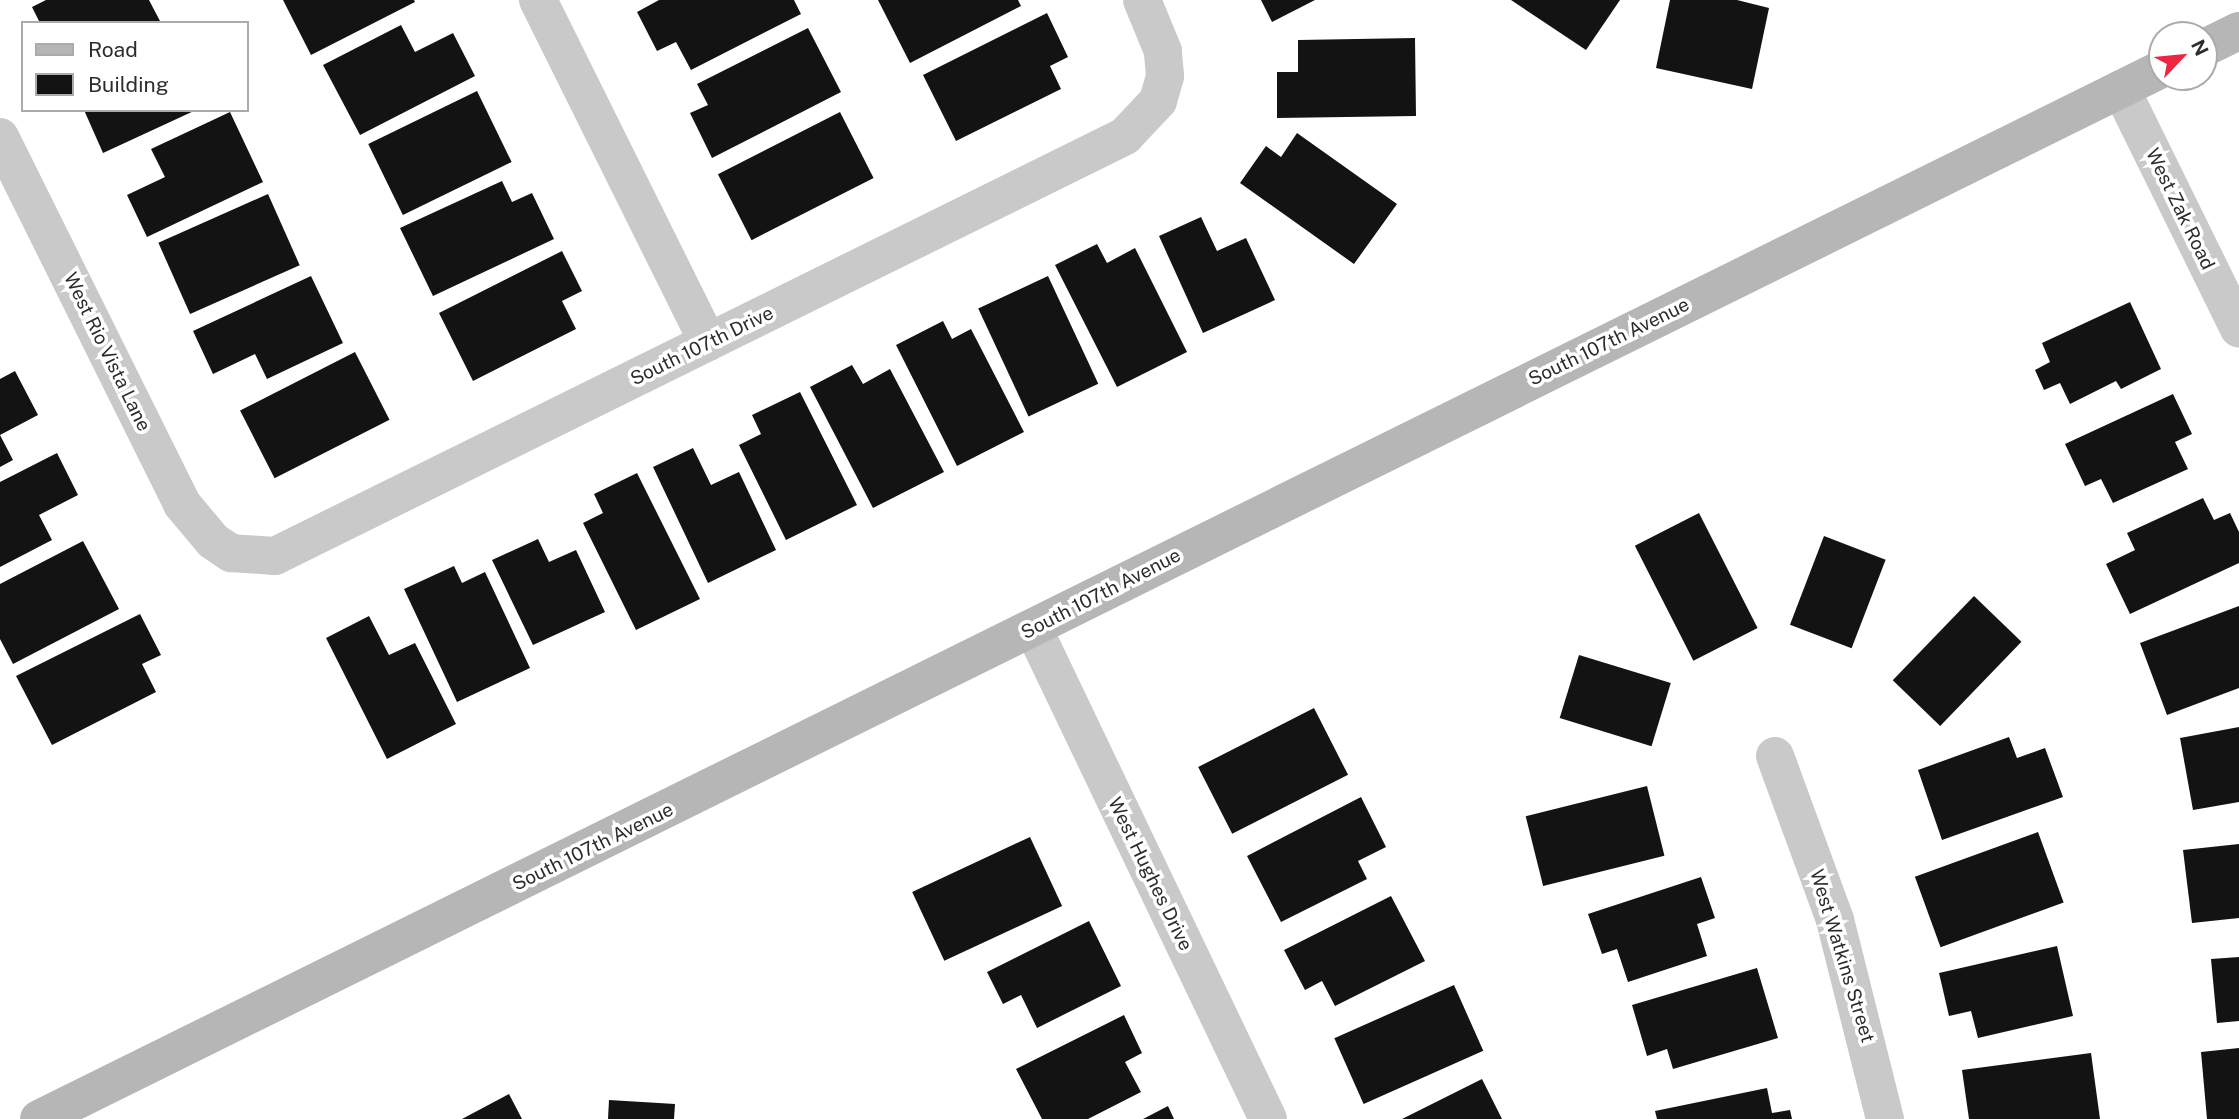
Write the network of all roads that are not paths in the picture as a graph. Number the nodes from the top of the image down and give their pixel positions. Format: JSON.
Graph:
{"nodes":[{"id":1,"x":538,"y":0,"type":"edge"},
{"id":2,"x":1142,"y":0,"type":"edge"},
{"id":3,"x":2239,"y":31,"type":"edge"},
{"id":4,"x":2218,"y":41,"type":"edge"},
{"id":5,"x":2148,"y":76,"type":"edge"},
{"id":6,"x":2121,"y":89,"type":"junction"},
{"id":7,"x":0,"y":137,"type":"edge"},
{"id":8,"x":2239,"y":329,"type":"edge"},
{"id":9,"x":708,"y":342,"type":"junction"},
{"id":10,"x":232,"y":553,"type":"joint"},
{"id":11,"x":1032,"y":628,"type":"junction"},
{"id":12,"x":1775,"y":756,"type":"dead end"},
{"id":13,"x":39,"y":1119,"type":"edge"},
{"id":14,"x":1268,"y":1119,"type":"edge"},
{"id":15,"x":1885,"y":1119,"type":"edge"}],
"edges":[{"from":1,"to":9,"type":"street"},
{"from":2,"to":9,"type":"street","name":"South 107th Drive"},
{"from":3,"to":4,"type":"main road"},
{"from":5,"to":6,"type":"main road","name":"South 107th Avenue"},
{"from":6,"to":8,"type":"street","name":"West Zak Road"},
{"from":6,"to":11,"type":"main road","name":"South 107th Avenue"},
{"from":7,"to":10,"type":"street","name":"West Rio Vista Lane"},
{"from":9,"to":10,"type":"street","name":"South 107th Drive"},
{"from":11,"to":13,"type":"main road","name":"South 107th Avenue"},
{"from":11,"to":14,"type":"street","name":"West Hughes Drive"},
{"from":12,"to":15,"type":"street","name":"West Watkins Street"}]}
